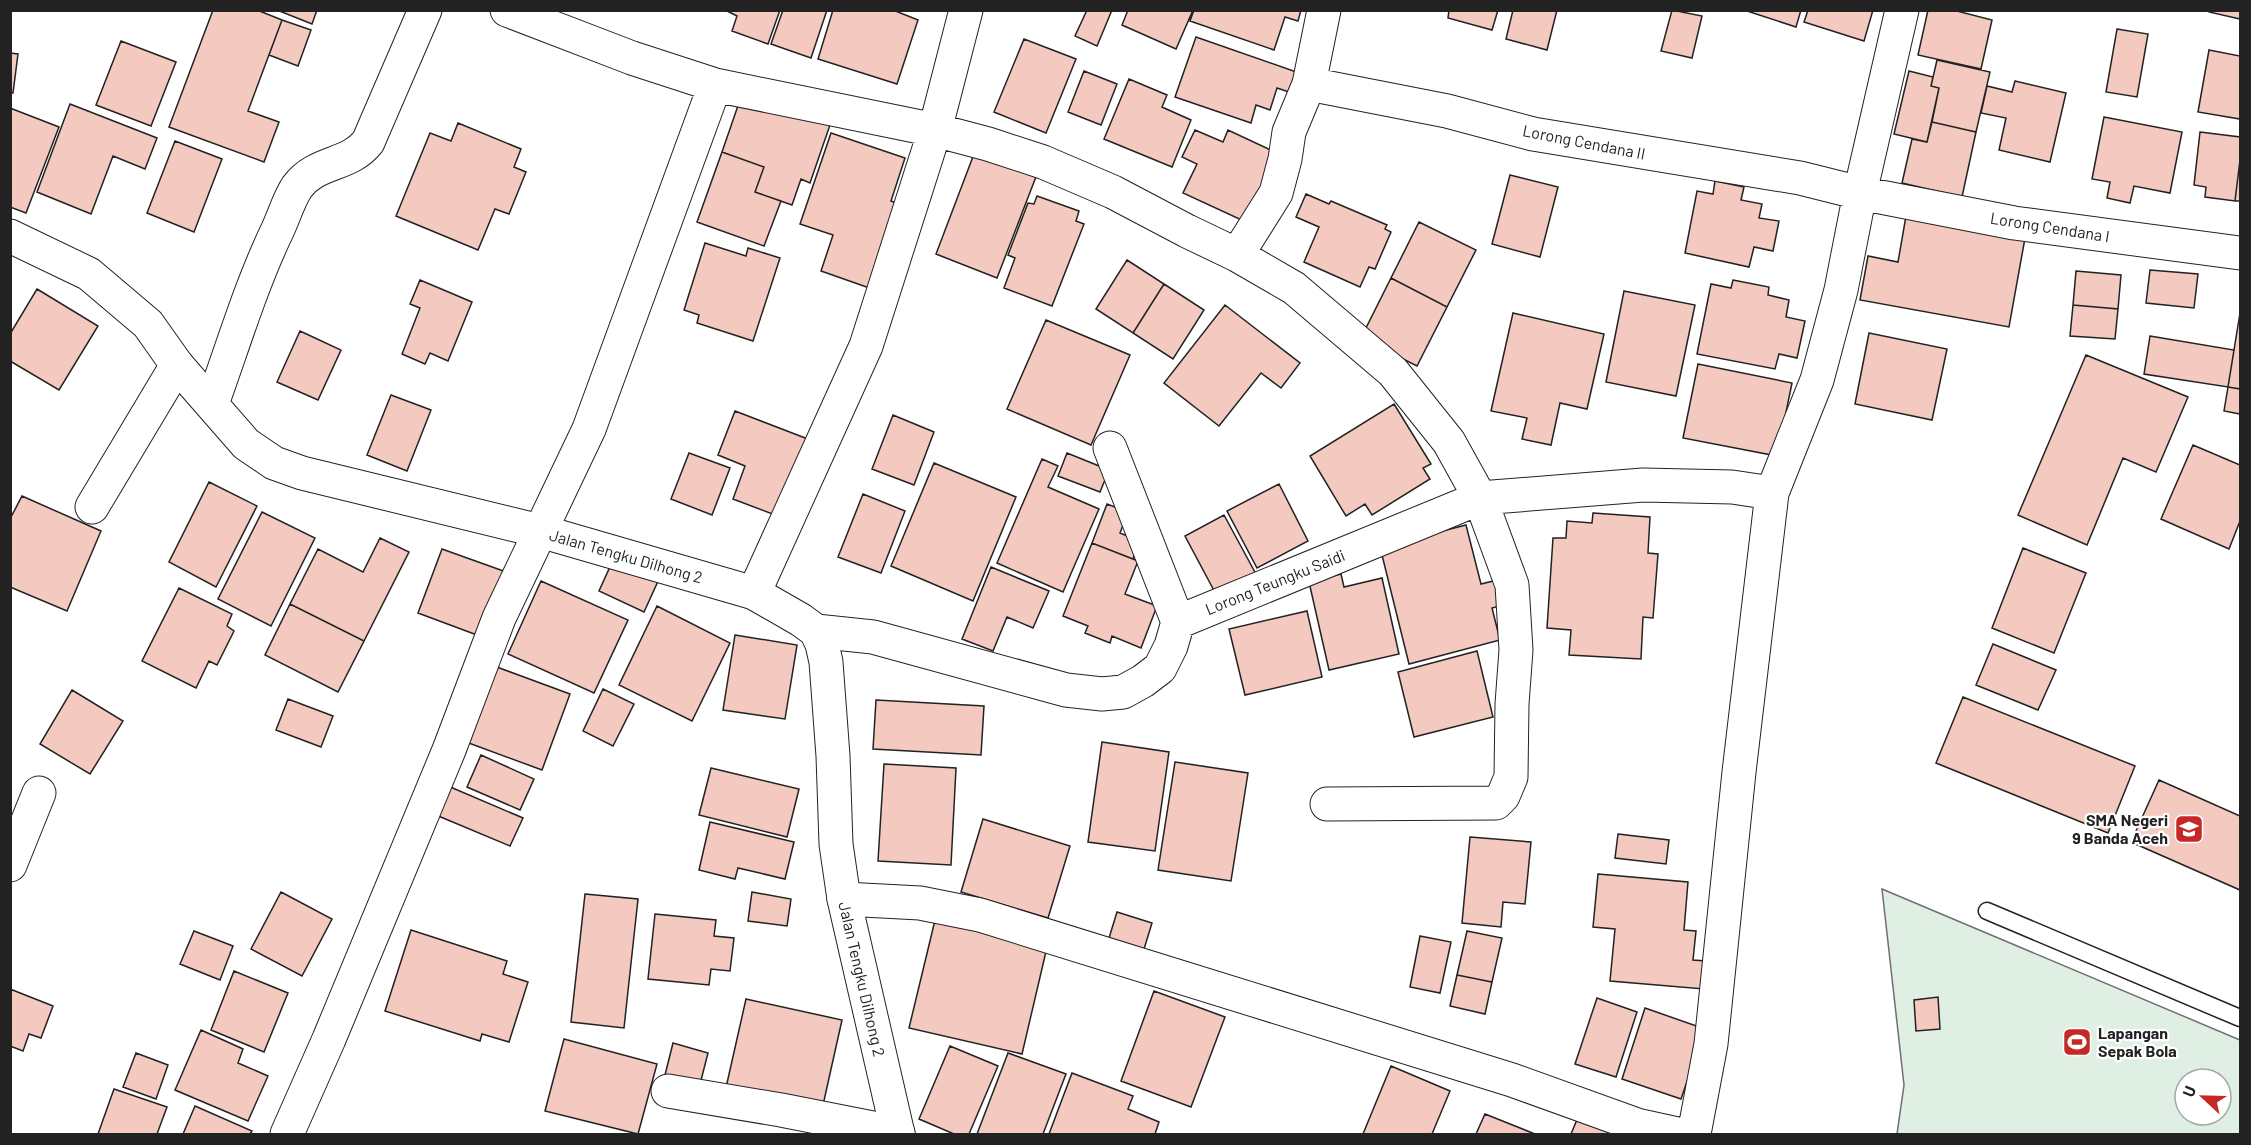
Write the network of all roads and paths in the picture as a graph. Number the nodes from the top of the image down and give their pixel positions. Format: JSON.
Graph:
{"nodes":[{"id":1,"x":425,"y":10,"type":"edge"},
{"id":2,"x":507,"y":10,"type":"edge"},
{"id":3,"x":966,"y":10,"type":"edge"},
{"id":4,"x":1324,"y":10,"type":"edge"},
{"id":5,"x":1902,"y":10,"type":"edge"},
{"id":6,"x":1309,"y":84,"type":"junction"},
{"id":7,"x":715,"y":85,"type":"junction"},
{"id":8,"x":935,"y":130,"type":"junction"},
{"id":9,"x":1860,"y":193,"type":"junction"},
{"id":10,"x":10,"y":236,"type":"edge"},
{"id":11,"x":2241,"y":253,"type":"edge"},
{"id":12,"x":1238,"y":255,"type":"junction"},
{"id":13,"x":177,"y":365,"type":"junction"},
{"id":14,"x":212,"y":404,"type":"junction"},
{"id":15,"x":1110,"y":448,"type":"dead end"},
{"id":16,"x":1772,"y":493,"type":"junction"},
{"id":17,"x":1480,"y":498,"type":"junction"},
{"id":18,"x":92,"y":507,"type":"dead end"},
{"id":19,"x":540,"y":531,"type":"junction"},
{"id":20,"x":754,"y":593,"type":"junction"},
{"id":21,"x":1178,"y":622,"type":"junction"},
{"id":22,"x":816,"y":632,"type":"junction"},
{"id":23,"x":39,"y":793,"type":"dead end"},
{"id":24,"x":1327,"y":804,"type":"dead end"},
{"id":25,"x":10,"y":866,"type":"edge"},
{"id":26,"x":844,"y":898,"type":"junction"},
{"id":27,"x":1987,"y":911,"type":"dead end"},
{"id":28,"x":2241,"y":1018,"type":"edge"},
{"id":29,"x":668,"y":1091,"type":"dead end"},
{"id":30,"x":287,"y":1134,"type":"edge"},
{"id":31,"x":898,"y":1134,"type":"edge"},
{"id":32,"x":1678,"y":1134,"type":"edge"},
{"id":33,"x":1694,"y":1134,"type":"edge"}],
"edges":[{"from":1,"to":14,"type":"street"},
{"from":2,"to":7,"type":"street"},
{"from":3,"to":8,"type":"street"},
{"from":4,"to":6,"type":"street"},
{"from":5,"to":9,"type":"street"},
{"from":6,"to":9,"type":"street","name":"Lorong Cendana II"},
{"from":6,"to":12,"type":"street"},
{"from":7,"to":8,"type":"street"},
{"from":7,"to":19,"type":"street"},
{"from":8,"to":12,"type":"street"},
{"from":8,"to":20,"type":"street"},
{"from":9,"to":11,"type":"street","name":"Lorong Cendana I"},
{"from":9,"to":16,"type":"street"},
{"from":10,"to":13,"type":"street","name":"Jalan Tengku Dilhong 2"},
{"from":12,"to":17,"type":"street"},
{"from":13,"to":14,"type":"street","name":"Jalan Tengku Dilhong 2"},
{"from":13,"to":18,"type":"street"},
{"from":14,"to":19,"type":"street","name":"Jalan Tengku Dilhong 2"},
{"from":15,"to":21,"type":"street"},
{"from":16,"to":17,"type":"street","name":"Lorong Teungku Saidi"},
{"from":16,"to":33,"type":"street"},
{"from":17,"to":21,"type":"street","name":"Lorong Teungku Saidi"},
{"from":17,"to":24,"type":"street"},
{"from":19,"to":20,"type":"street","name":"Jalan Tengku Dilhong 2"},
{"from":19,"to":30,"type":"street"},
{"from":20,"to":22,"type":"street","name":"Jalan Tengku Dilhong 2"},
{"from":21,"to":22,"type":"street"},
{"from":22,"to":26,"type":"street","name":"Jalan Tengku Dilhong 2"},
{"from":23,"to":25,"type":"street"},
{"from":26,"to":31,"type":"street","name":"Jalan Tengku Dilhong 2"},
{"from":26,"to":32,"type":"street"},
{"from":27,"to":28,"type":"lane"},
{"from":29,"to":31,"type":"street"}]}
